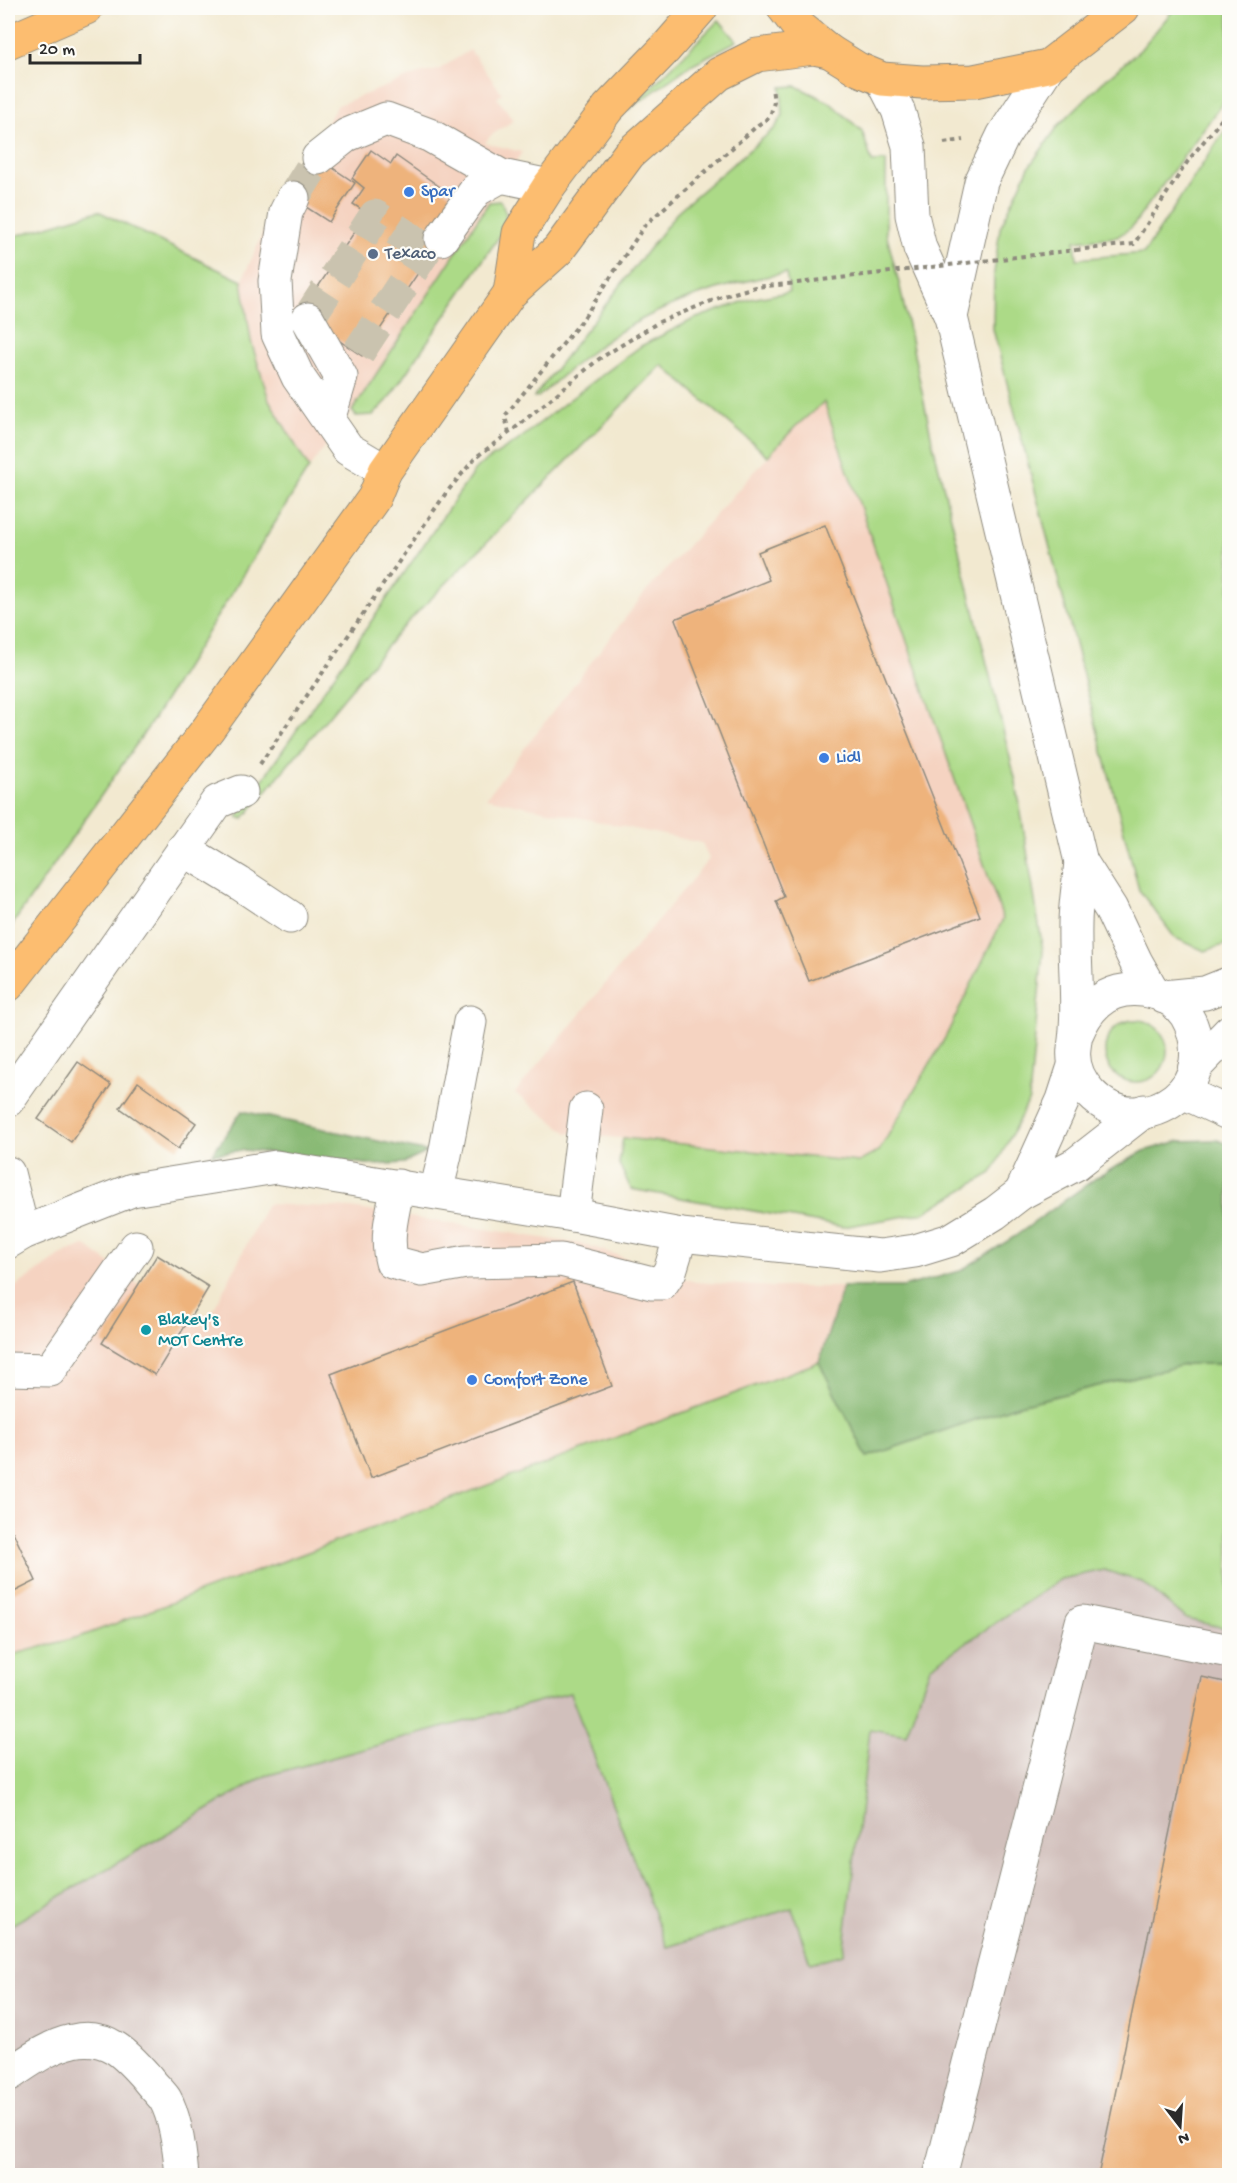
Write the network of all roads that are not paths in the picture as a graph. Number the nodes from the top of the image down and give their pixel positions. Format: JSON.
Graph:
{"nodes":[{"id":1,"x":86,"y":8,"type":"edge"},
{"id":2,"x":700,"y":8,"type":"edge"},
{"id":3,"x":784,"y":8,"type":"edge"},
{"id":4,"x":1123,"y":8,"type":"edge"},
{"id":5,"x":8,"y":42,"type":"edge"},
{"id":6,"x":829,"y":51,"type":"junction"},
{"id":7,"x":1048,"y":66,"type":"junction"},
{"id":8,"x":882,"y":79,"type":"junction"},
{"id":9,"x":327,"y":164,"type":"tunnel mouth"},
{"id":10,"x":501,"y":176,"type":"junction"},
{"id":11,"x":549,"y":186,"type":"junction"},
{"id":12,"x":302,"y":204,"type":"tunnel mouth"},
{"id":13,"x":441,"y":239,"type":"tunnel mouth"},
{"id":14,"x":510,"y":293,"type":"junction"},
{"id":15,"x":951,"y":317,"type":"junction"},
{"id":16,"x":332,"y":345,"type":"tunnel mouth"},
{"id":17,"x":328,"y":420,"type":"junction"},
{"id":18,"x":385,"y":471,"type":"junction"},
{"id":19,"x":241,"y":792,"type":"road end"},
{"id":20,"x":183,"y":849,"type":"junction"},
{"id":21,"x":1081,"y":862,"type":"junction"},
{"id":22,"x":290,"y":916,"type":"dead end"},
{"id":23,"x":1230,"y":983,"type":"edge"},
{"id":24,"x":8,"y":985,"type":"edge"},
{"id":25,"x":1158,"y":994,"type":"junction"},
{"id":26,"x":470,"y":1022,"type":"dead end"},
{"id":27,"x":1230,"y":1031,"type":"edge"},
{"id":28,"x":1077,"y":1033,"type":"junction"},
{"id":29,"x":1074,"y":1066,"type":"junction"},
{"id":30,"x":1189,"y":1079,"type":"junction"},
{"id":31,"x":8,"y":1100,"type":"edge"},
{"id":32,"x":586,"y":1109,"type":"dead end"},
{"id":33,"x":1143,"y":1111,"type":"junction"},
{"id":34,"x":1230,"y":1114,"type":"edge"},
{"id":35,"x":8,"y":1173,"type":"edge"},
{"id":36,"x":398,"y":1186,"type":"junction"},
{"id":37,"x":436,"y":1192,"type":"junction"},
{"id":38,"x":1021,"y":1193,"type":"junction"},
{"id":39,"x":573,"y":1215,"type":"junction"},
{"id":40,"x":681,"y":1235,"type":"junction"},
{"id":41,"x":15,"y":1238,"type":"edge"},
{"id":42,"x":136,"y":1247,"type":"dead end"},
{"id":43,"x":8,"y":1369,"type":"edge"},
{"id":44,"x":1230,"y":1651,"type":"edge"},
{"id":45,"x":8,"y":2074,"type":"edge"},
{"id":46,"x":182,"y":2175,"type":"edge"},
{"id":47,"x":940,"y":2175,"type":"edge"}],
"edges":[{"from":1,"to":5,"type":"highway"},
{"from":2,"to":11,"type":"highway"},
{"from":3,"to":6,"type":"highway"},
{"from":4,"to":7,"type":"highway"},
{"from":6,"to":8,"type":"highway"},
{"from":6,"to":14,"type":"highway"},
{"from":7,"to":8,"type":"highway"},
{"from":7,"to":15,"type":"street"},
{"from":8,"to":15,"type":"street"},
{"from":9,"to":10,"type":"street"},
{"from":10,"to":11,"type":"street"},
{"from":10,"to":13,"type":"street"},
{"from":11,"to":14,"type":"highway"},
{"from":12,"to":17,"type":"street"},
{"from":14,"to":18,"type":"highway"},
{"from":15,"to":21,"type":"street"},
{"from":16,"to":17,"type":"street"},
{"from":17,"to":18,"type":"street"},
{"from":18,"to":24,"type":"highway"},
{"from":19,"to":20,"type":"street"},
{"from":20,"to":22,"type":"street"},
{"from":20,"to":31,"type":"street"},
{"from":21,"to":25,"type":"street"},
{"from":21,"to":28,"type":"street"},
{"from":23,"to":25,"type":"street"},
{"from":25,"to":28,"type":"street"},
{"from":25,"to":30,"type":"street"},
{"from":26,"to":37,"type":"street"},
{"from":27,"to":30,"type":"street"},
{"from":28,"to":29,"type":"street"},
{"from":29,"to":33,"type":"street"},
{"from":29,"to":38,"type":"street"},
{"from":30,"to":33,"type":"street"},
{"from":30,"to":34,"type":"street"},
{"from":32,"to":39,"type":"street"},
{"from":33,"to":38,"type":"street"},
{"from":35,"to":41,"type":"street"},
{"from":36,"to":37,"type":"street"},
{"from":36,"to":40,"type":"street"},
{"from":36,"to":41,"type":"street"},
{"from":37,"to":39,"type":"street"},
{"from":38,"to":40,"type":"street"},
{"from":39,"to":40,"type":"street"},
{"from":42,"to":43,"type":"street"},
{"from":44,"to":47,"type":"street"},
{"from":45,"to":46,"type":"street"}]}
